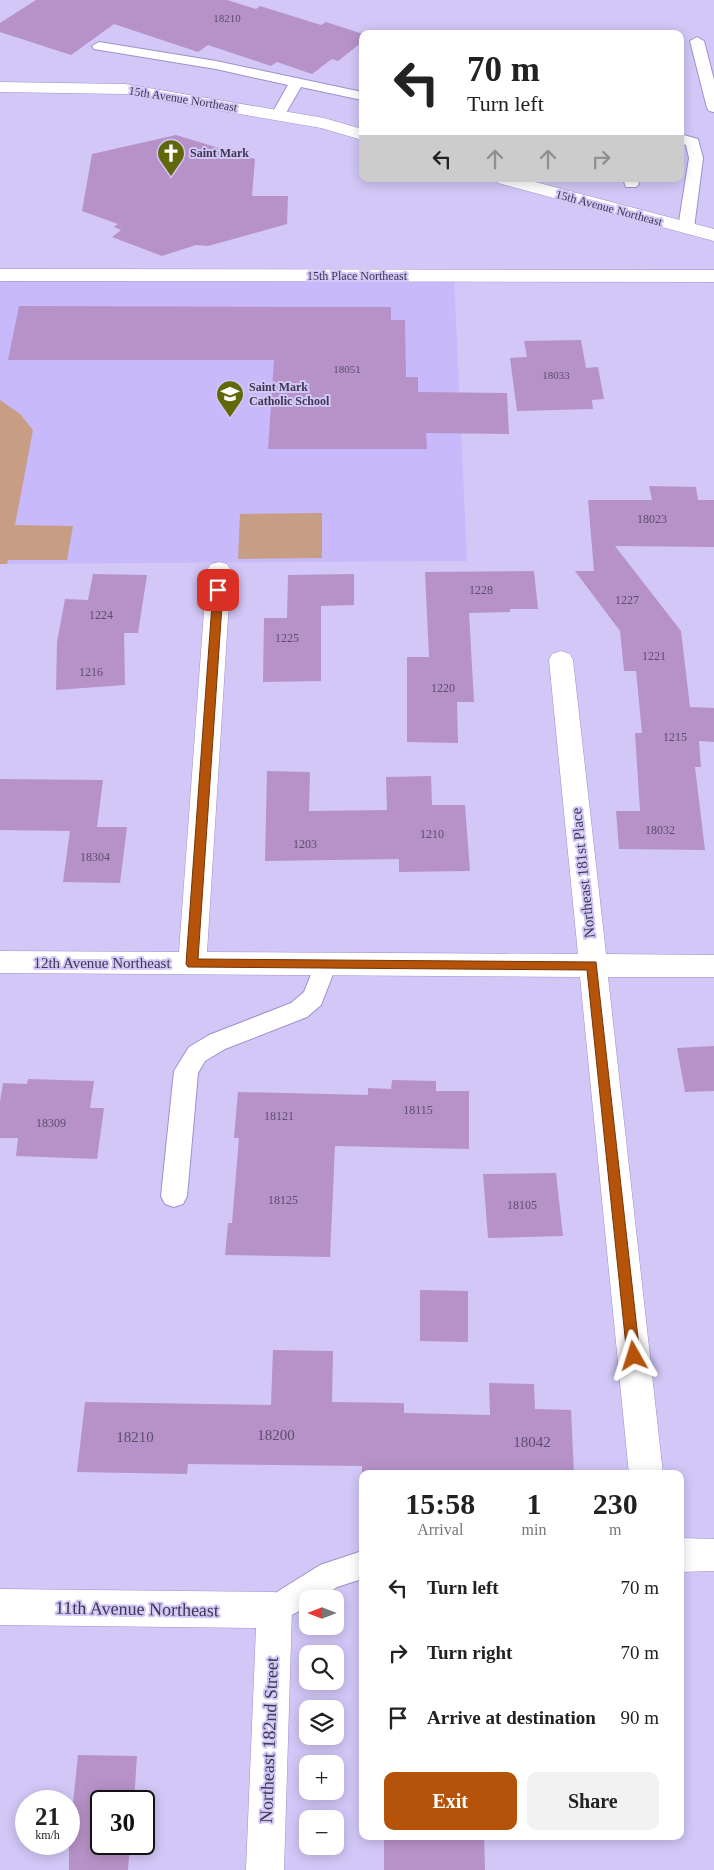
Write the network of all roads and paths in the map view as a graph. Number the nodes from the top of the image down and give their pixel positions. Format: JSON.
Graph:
{"nodes":[{"id":1,"x":697,"y":41,"type":"dead end"},
{"id":2,"x":99,"y":46,"type":"dead end"},
{"id":3,"x":296,"y":83,"type":"junction"},
{"id":4,"x":0,"y":87,"type":"edge"},
{"id":5,"x":359,"y":95,"type":"edge"},
{"id":6,"x":714,"y":108,"type":"edge"},
{"id":7,"x":278,"y":115,"type":"junction"},
{"id":8,"x":359,"y":134,"type":"edge"},
{"id":9,"x":684,"y":139,"type":"edge"},
{"id":10,"x":522,"y":182,"type":"edge"},
{"id":11,"x":686,"y":228,"type":"junction"},
{"id":12,"x":714,"y":235,"type":"edge"},
{"id":13,"x":0,"y":275,"type":"edge"},
{"id":14,"x":714,"y":276,"type":"edge"},
{"id":15,"x":220,"y":570,"type":"dead end"},
{"id":16,"x":561,"y":660,"type":"dead end"},
{"id":17,"x":0,"y":962,"type":"edge"},
{"id":18,"x":192,"y":964,"type":"junction"},
{"id":19,"x":326,"y":964,"type":"junction"},
{"id":20,"x":592,"y":965,"type":"junction"},
{"id":21,"x":714,"y":966,"type":"edge"},
{"id":22,"x":174,"y":1196,"type":"dead end"},
{"id":23,"x":646,"y":1470,"type":"edge"},
{"id":24,"x":359,"y":1565,"type":"edge"},
{"id":25,"x":0,"y":1607,"type":"edge"},
{"id":26,"x":274,"y":1610,"type":"junction"},
{"id":27,"x":265,"y":1870,"type":"edge"}],
"edges":[{"from":1,"to":6,"type":"lane"},
{"from":2,"to":3,"type":"lane"},
{"from":3,"to":5,"type":"lane"},
{"from":3,"to":7,"type":"lane"},
{"from":4,"to":7,"type":"street","name":"15th Avenue Northeast"},
{"from":7,"to":8,"type":"street","name":"15th Avenue Northeast"},
{"from":9,"to":11,"type":"lane"},
{"from":10,"to":11,"type":"street","name":"15th Avenue Northeast"},
{"from":11,"to":12,"type":"street","name":"15th Avenue Northeast"},
{"from":13,"to":14,"type":"street","name":"15th Place Northeast"},
{"from":15,"to":18,"type":"street"},
{"from":16,"to":20,"type":"street","name":"Northeast 181st Place"},
{"from":17,"to":18,"type":"street","name":"12th Avenue Northeast"},
{"from":18,"to":19,"type":"street","name":"12th Avenue Northeast"},
{"from":19,"to":20,"type":"street","name":"12th Avenue Northeast"},
{"from":19,"to":22,"type":"lane"},
{"from":20,"to":21,"type":"street","name":"12th Avenue Northeast"},
{"from":20,"to":23,"type":"street","name":"Northeast 181st Place"},
{"from":24,"to":26,"type":"lane"},
{"from":25,"to":26,"type":"street","name":"11th Avenue Northeast"},
{"from":26,"to":27,"type":"street","name":"Northeast 182nd Street"}]}
